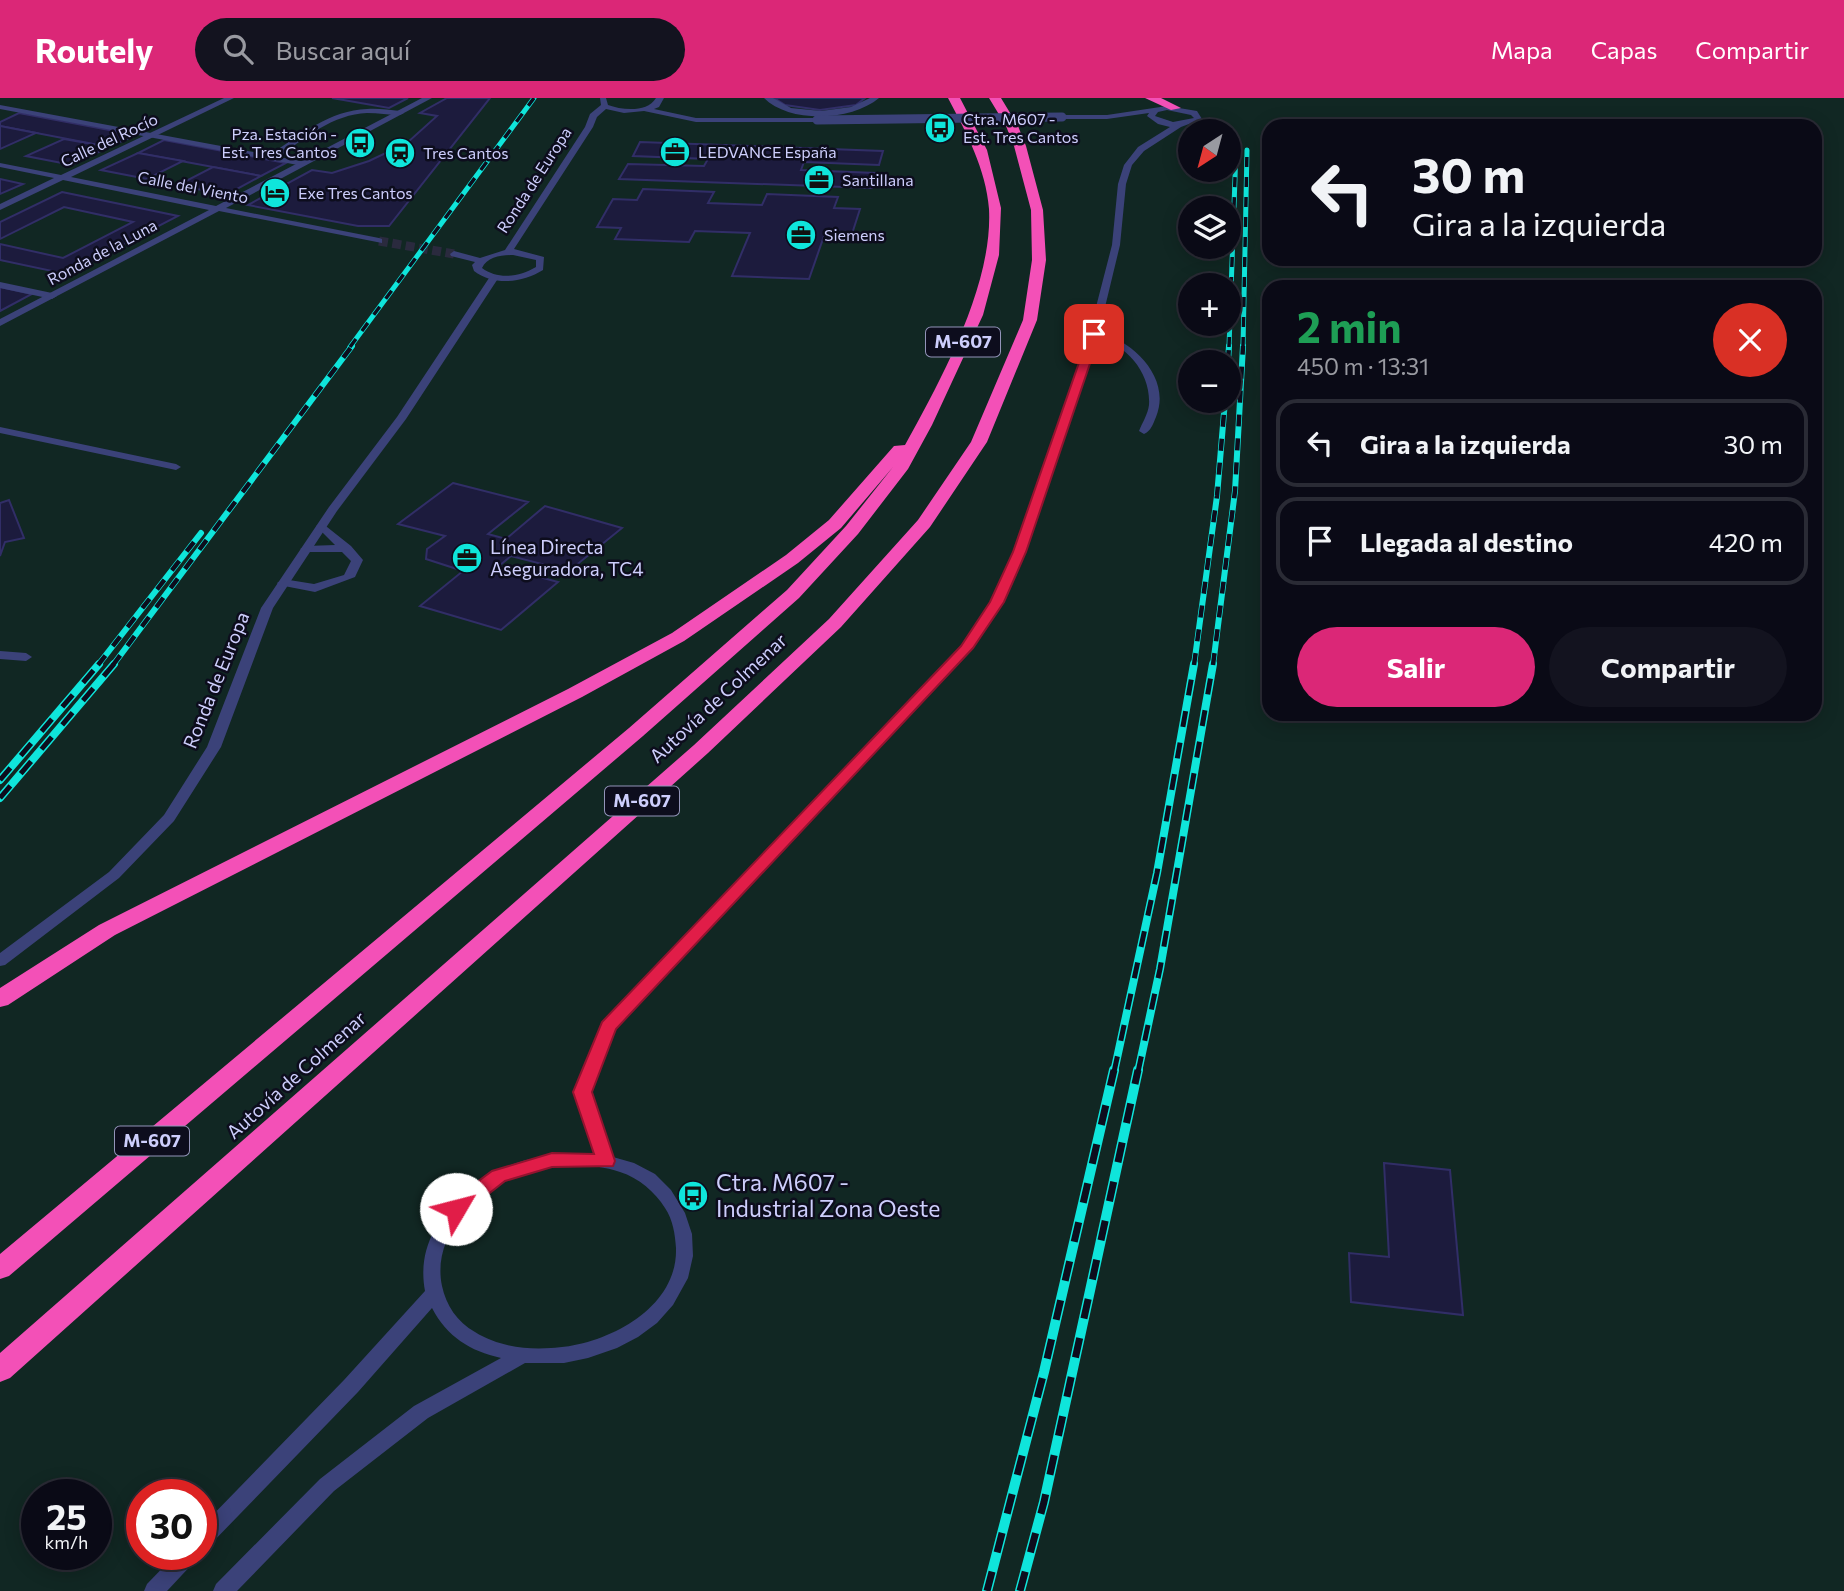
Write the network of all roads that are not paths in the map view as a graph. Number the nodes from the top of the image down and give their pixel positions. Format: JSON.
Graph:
{"nodes":[{"id":1,"x":230,"y":98,"type":"edge"},
{"id":2,"x":428,"y":98,"type":"edge"},
{"id":3,"x":768,"y":98,"type":"edge"},
{"id":4,"x":875,"y":98,"type":"edge"},
{"id":5,"x":954,"y":98,"type":"edge"},
{"id":6,"x":995,"y":98,"type":"edge"},
{"id":7,"x":1151,"y":98,"type":"edge"},
{"id":8,"x":661,"y":99,"type":"edge"},
{"id":9,"x":605,"y":102,"type":"edge"},
{"id":10,"x":0,"y":107,"type":"edge"},
{"id":11,"x":1175,"y":108,"type":"junction"},
{"id":12,"x":645,"y":109,"type":"junction"},
{"id":13,"x":21,"y":110,"type":"junction"},
{"id":14,"x":625,"y":111,"type":"junction"},
{"id":15,"x":1155,"y":111,"type":"junction"},
{"id":16,"x":400,"y":113,"type":"junction"},
{"id":17,"x":1107,"y":117,"type":"junction"},
{"id":18,"x":1196,"y":119,"type":"edge"},
{"id":19,"x":0,"y":120,"type":"edge"},
{"id":20,"x":696,"y":120,"type":"junction"},
{"id":21,"x":1164,"y":123,"type":"junction"},
{"id":22,"x":1178,"y":124,"type":"edge"},
{"id":23,"x":1178,"y":125,"type":"edge"},
{"id":24,"x":589,"y":127,"type":"junction"},
{"id":25,"x":152,"y":135,"type":"junction"},
{"id":26,"x":272,"y":158,"type":"junction"},
{"id":27,"x":303,"y":164,"type":"junction"},
{"id":28,"x":0,"y":165,"type":"edge"},
{"id":29,"x":63,"y":178,"type":"junction"},
{"id":30,"x":0,"y":207,"type":"edge"},
{"id":31,"x":219,"y":209,"type":"junction"},
{"id":32,"x":379,"y":241,"type":"tunnel mouth"},
{"id":33,"x":508,"y":252,"type":"junction"},
{"id":34,"x":454,"y":254,"type":"tunnel mouth"},
{"id":35,"x":480,"y":261,"type":"junction"},
{"id":36,"x":494,"y":277,"type":"junction"},
{"id":37,"x":0,"y":285,"type":"edge"},
{"id":38,"x":52,"y":296,"type":"junction"},
{"id":39,"x":0,"y":323,"type":"edge"},
{"id":40,"x":1094,"y":334,"type":"junction"},
{"id":41,"x":923,"y":425,"type":"junction"},
{"id":42,"x":0,"y":430,"type":"edge"},
{"id":43,"x":1144,"y":431,"type":"dead end"},
{"id":44,"x":176,"y":467,"type":"dead end"},
{"id":45,"x":321,"y":526,"type":"junction"},
{"id":46,"x":347,"y":548,"type":"junction"},
{"id":47,"x":306,"y":549,"type":"junction"},
{"id":48,"x":283,"y":583,"type":"junction"},
{"id":49,"x":0,"y":655,"type":"edge"},
{"id":50,"x":26,"y":657,"type":"dead end"},
{"id":51,"x":0,"y":961,"type":"edge"},
{"id":52,"x":0,"y":999,"type":"edge"},
{"id":53,"x":606,"y":1161,"type":"junction"},
{"id":54,"x":0,"y":1269,"type":"edge"},
{"id":55,"x":433,"y":1295,"type":"junction"},
{"id":56,"x":519,"y":1357,"type":"junction"},
{"id":57,"x":0,"y":1370,"type":"edge"},
{"id":58,"x":217,"y":1524,"type":"edge"},
{"id":59,"x":174,"y":1570,"type":"edge"},
{"id":60,"x":154,"y":1591,"type":"edge"},
{"id":61,"x":223,"y":1591,"type":"edge"}],
"edges":[{"from":1,"to":25,"type":"street","name":"Calle del Rocío"},
{"from":2,"to":16,"type":"street","name":"Ronda de la Luna"},
{"from":3,"to":4,"type":"street"},
{"from":5,"to":41,"type":"highway","name":"Autovía de Colmenar","number":"M-607"},
{"from":6,"to":57,"type":"highway","name":"Autovía de Colmenar","number":"M-607"},
{"from":7,"to":11,"type":"highway"},
{"from":8,"to":12,"type":"street"},
{"from":8,"to":20,"type":"street"},
{"from":9,"to":14,"type":"street"},
{"from":9,"to":24,"type":"street","name":"Ronda de Europa"},
{"from":10,"to":13,"type":"street"},
{"from":11,"to":15,"type":"street"},
{"from":11,"to":18,"type":"street"},
{"from":12,"to":14,"type":"street"},
{"from":12,"to":20,"type":"street"},
{"from":13,"to":19,"type":"street"},
{"from":13,"to":25,"type":"street"},
{"from":14,"to":24,"type":"street","name":"Ronda de Europa"},
{"from":15,"to":17,"type":"street"},
{"from":15,"to":21,"type":"street"},
{"from":16,"to":26,"type":"street"},
{"from":16,"to":27,"type":"street","name":"Ronda de la Luna"},
{"from":17,"to":20,"type":"street","bridge":true},
{"from":17,"to":21,"type":"street"},
{"from":21,"to":22,"type":"street"},
{"from":23,"to":40,"type":"street"},
{"from":24,"to":33,"type":"street","name":"Ronda de Europa"},
{"from":25,"to":26,"type":"street"},
{"from":25,"to":29,"type":"street","name":"Calle del Rocío"},
{"from":26,"to":27,"type":"street"},
{"from":27,"to":31,"type":"street","name":"Ronda de la Luna"},
{"from":28,"to":29,"type":"street","name":"Calle del Viento"},
{"from":29,"to":30,"type":"street","name":"Calle del Rocío"},
{"from":29,"to":31,"type":"street","name":"Calle del Viento"},
{"from":31,"to":32,"type":"street","name":"Calle del Viento"},
{"from":31,"to":38,"type":"street","name":"Ronda de la Luna"},
{"from":33,"to":35,"type":"street","name":"Ronda de Europa"},
{"from":33,"to":36,"type":"street","name":"Ronda de Europa"},
{"from":34,"to":35,"type":"street"},
{"from":35,"to":36,"type":"street"},
{"from":36,"to":45,"type":"street","name":"Ronda de Europa"},
{"from":37,"to":38,"type":"street"},
{"from":38,"to":39,"type":"street","name":"Ronda de la Luna"},
{"from":40,"to":43,"type":"street"},
{"from":40,"to":53,"type":"street"},
{"from":41,"to":52,"type":"highway"},
{"from":41,"to":54,"type":"highway","name":"Autovía de Colmenar","number":"M-607"},
{"from":42,"to":44,"type":"street"},
{"from":45,"to":46,"type":"street"},
{"from":45,"to":47,"type":"street","name":"Ronda de Europa"},
{"from":46,"to":47,"type":"street"},
{"from":46,"to":48,"type":"street"},
{"from":47,"to":48,"type":"street","name":"Ronda de Europa"},
{"from":48,"to":51,"type":"street","name":"Ronda de Europa"},
{"from":49,"to":50,"type":"street"},
{"from":53,"to":55,"type":"street"},
{"from":53,"to":56,"type":"street"},
{"from":55,"to":56,"type":"street"},
{"from":55,"to":58,"type":"street"},
{"from":56,"to":61,"type":"street"},
{"from":59,"to":60,"type":"street"}]}
